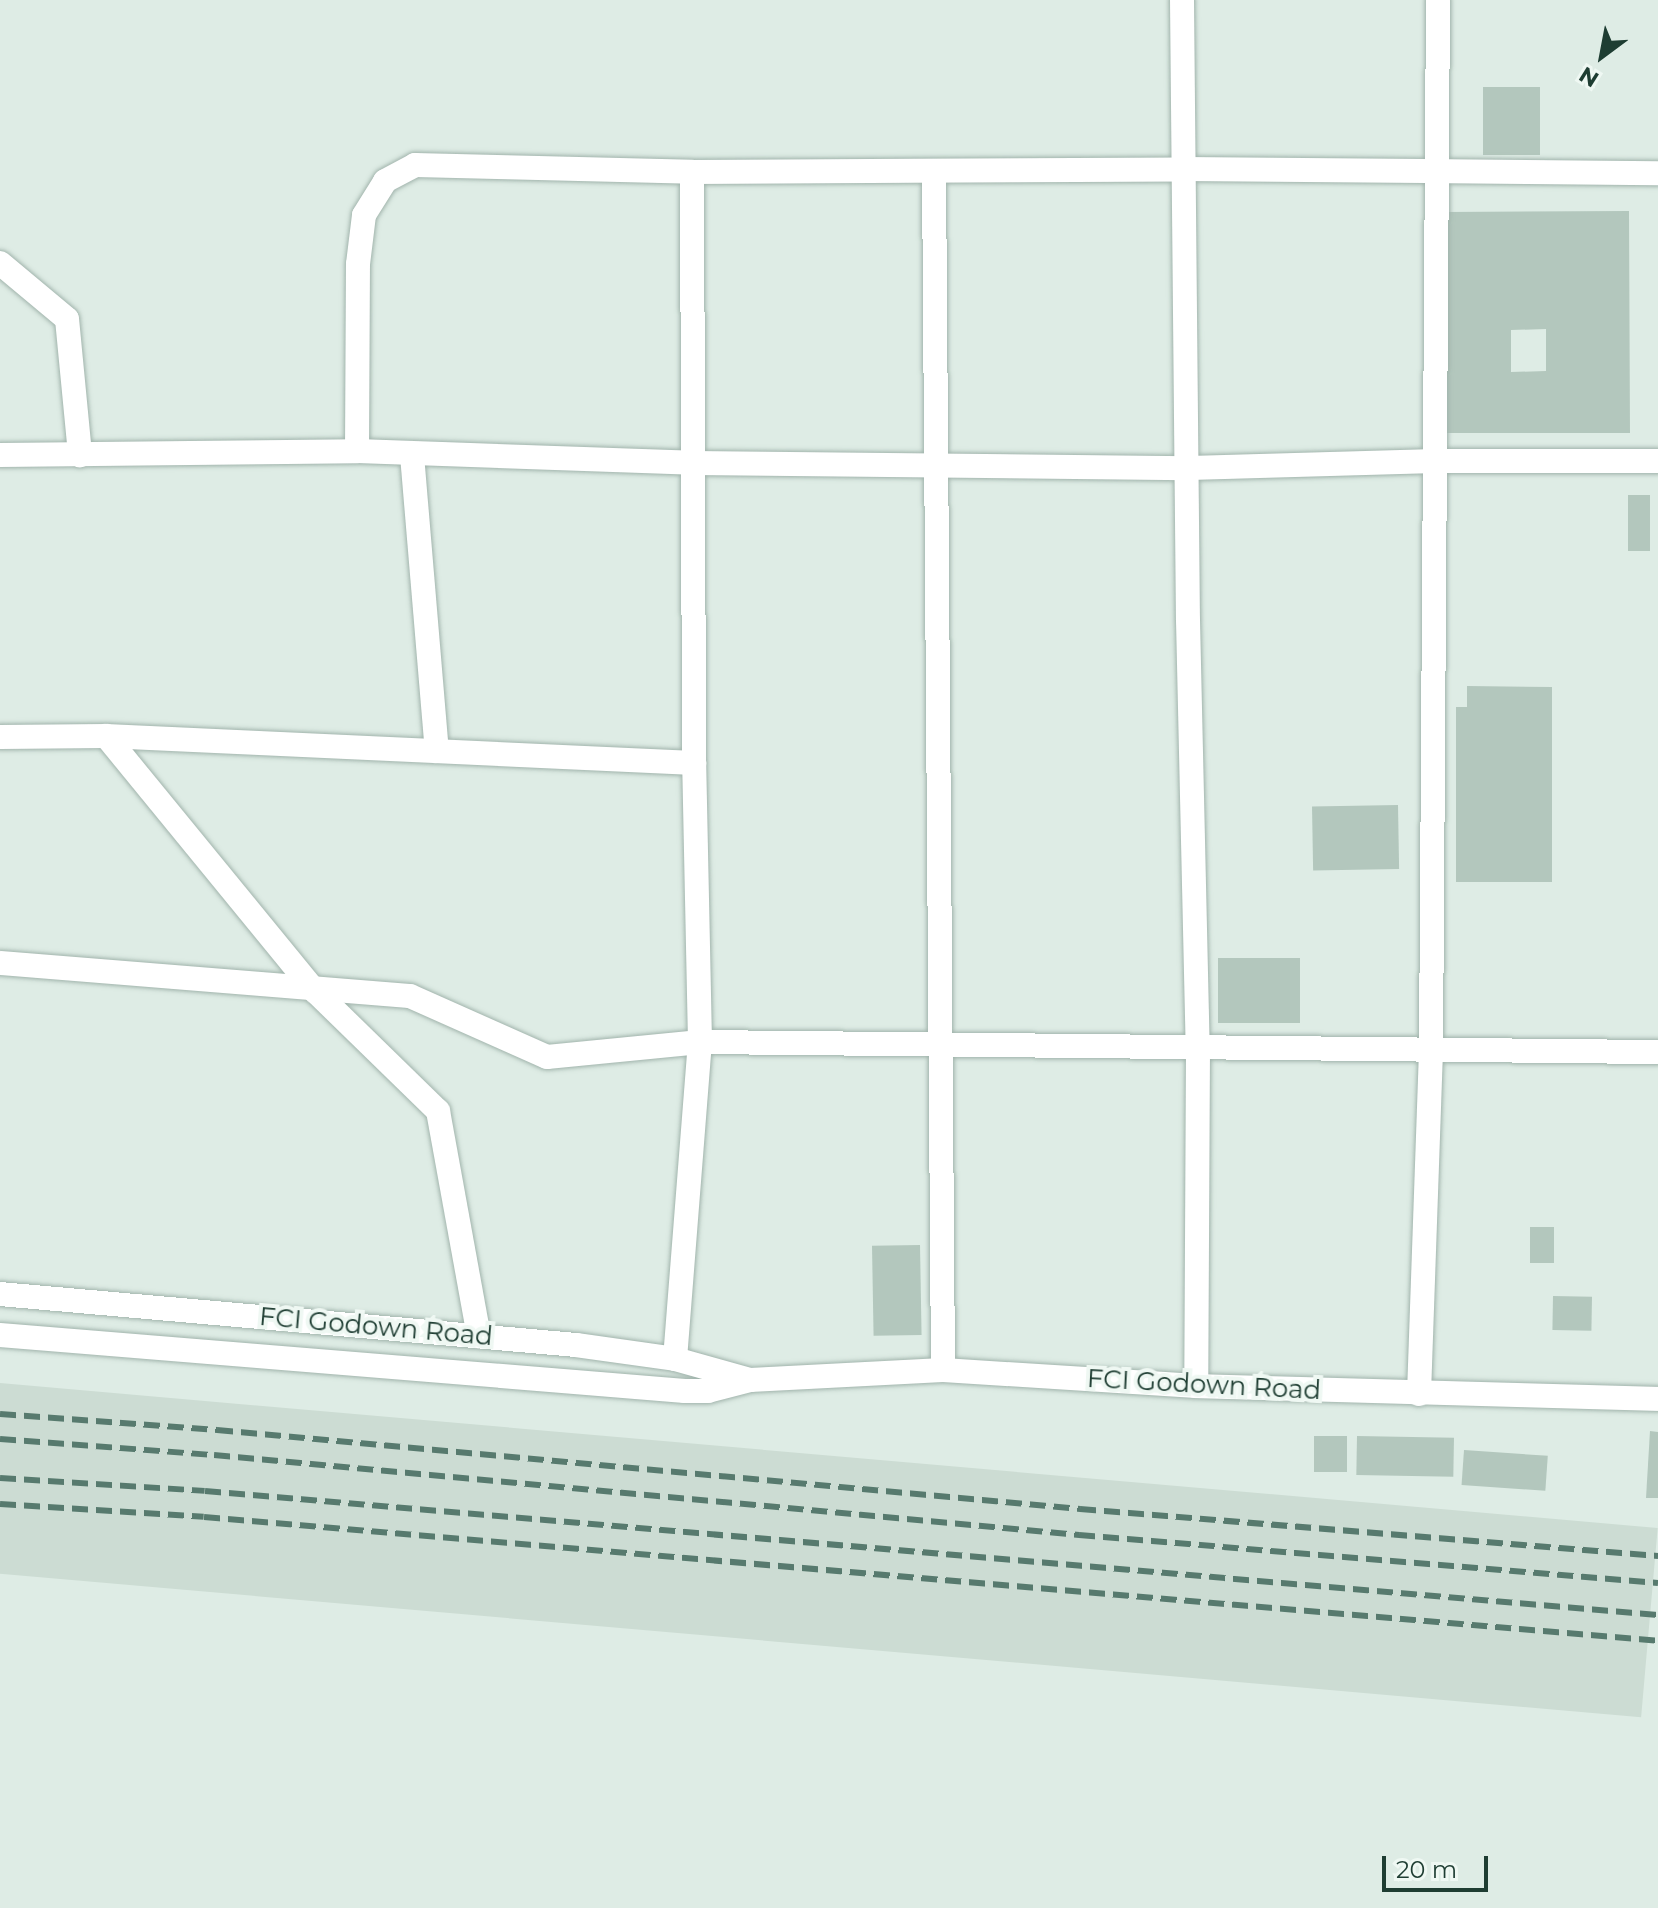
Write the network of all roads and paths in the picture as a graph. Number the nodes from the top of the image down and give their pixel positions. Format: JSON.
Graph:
{"nodes":[{"id":1,"x":1182,"y":0,"type":"edge"},
{"id":2,"x":1438,"y":0,"type":"edge"},
{"id":3,"x":1184,"y":169,"type":"junction"},
{"id":4,"x":934,"y":171,"type":"junction"},
{"id":5,"x":1439,"y":171,"type":"junction"},
{"id":6,"x":692,"y":172,"type":"junction"},
{"id":7,"x":1658,"y":173,"type":"edge"},
{"id":8,"x":0,"y":263,"type":"edge"},
{"id":9,"x":357,"y":451,"type":"junction"},
{"id":10,"x":0,"y":455,"type":"edge"},
{"id":11,"x":80,"y":455,"type":"junction"},
{"id":12,"x":412,"y":455,"type":"junction"},
{"id":13,"x":1436,"y":461,"type":"junction"},
{"id":14,"x":1658,"y":461,"type":"edge"},
{"id":15,"x":693,"y":463,"type":"junction"},
{"id":16,"x":938,"y":464,"type":"junction"},
{"id":17,"x":1189,"y":468,"type":"junction"},
{"id":18,"x":106,"y":736,"type":"junction"},
{"id":19,"x":0,"y":737,"type":"edge"},
{"id":20,"x":437,"y":751,"type":"junction"},
{"id":21,"x":694,"y":763,"type":"junction"},
{"id":22,"x":0,"y":963,"type":"edge"},
{"id":23,"x":315,"y":991,"type":"junction"},
{"id":24,"x":700,"y":1042,"type":"junction"},
{"id":25,"x":941,"y":1045,"type":"junction"},
{"id":26,"x":1198,"y":1049,"type":"junction"},
{"id":27,"x":1431,"y":1052,"type":"junction"},
{"id":28,"x":1658,"y":1052,"type":"edge"},
{"id":29,"x":0,"y":1294,"type":"edge"},
{"id":30,"x":0,"y":1335,"type":"edge"},
{"id":31,"x":479,"y":1336,"type":"junction"},
{"id":32,"x":675,"y":1359,"type":"junction"},
{"id":33,"x":943,"y":1370,"type":"junction"},
{"id":34,"x":750,"y":1380,"type":"junction"},
{"id":35,"x":1196,"y":1386,"type":"junction"},
{"id":36,"x":1419,"y":1394,"type":"junction"},
{"id":37,"x":1658,"y":1399,"type":"edge"}],
"edges":[{"from":1,"to":3,"type":"street"},
{"from":2,"to":5,"type":"street"},
{"from":3,"to":4,"type":"street"},
{"from":3,"to":5,"type":"street"},
{"from":3,"to":17,"type":"street"},
{"from":4,"to":6,"type":"street"},
{"from":4,"to":16,"type":"street"},
{"from":5,"to":7,"type":"street"},
{"from":5,"to":13,"type":"street"},
{"from":6,"to":9,"type":"street"},
{"from":6,"to":15,"type":"street"},
{"from":8,"to":11,"type":"street"},
{"from":9,"to":11,"type":"street"},
{"from":9,"to":12,"type":"street"},
{"from":10,"to":11,"type":"street"},
{"from":12,"to":15,"type":"street"},
{"from":12,"to":20,"type":"street"},
{"from":13,"to":14,"type":"street"},
{"from":13,"to":17,"type":"street"},
{"from":13,"to":27,"type":"street"},
{"from":15,"to":16,"type":"street"},
{"from":15,"to":21,"type":"street"},
{"from":16,"to":17,"type":"street"},
{"from":16,"to":25,"type":"street"},
{"from":17,"to":26,"type":"street"},
{"from":18,"to":19,"type":"street"},
{"from":18,"to":20,"type":"street"},
{"from":18,"to":23,"type":"street"},
{"from":20,"to":21,"type":"street"},
{"from":21,"to":24,"type":"street"},
{"from":22,"to":23,"type":"street"},
{"from":23,"to":24,"type":"street"},
{"from":23,"to":31,"type":"street"},
{"from":24,"to":25,"type":"street"},
{"from":24,"to":32,"type":"street"},
{"from":25,"to":26,"type":"street"},
{"from":25,"to":33,"type":"street"},
{"from":26,"to":27,"type":"street"},
{"from":26,"to":35,"type":"street"},
{"from":27,"to":28,"type":"street"},
{"from":27,"to":36,"type":"street"},
{"from":29,"to":31,"type":"street","name":"FCI Godown Road"},
{"from":30,"to":34,"type":"street","name":"FCI Godown Road"},
{"from":31,"to":32,"type":"street","name":"FCI Godown Road"},
{"from":32,"to":34,"type":"street","name":"FCI Godown Road"},
{"from":33,"to":34,"type":"street","name":"FCI Godown Road"},
{"from":33,"to":35,"type":"street","name":"FCI Godown Road"},
{"from":35,"to":36,"type":"street","name":"FCI Godown Road"},
{"from":36,"to":37,"type":"street","name":"FCI Godown Road"}]}
